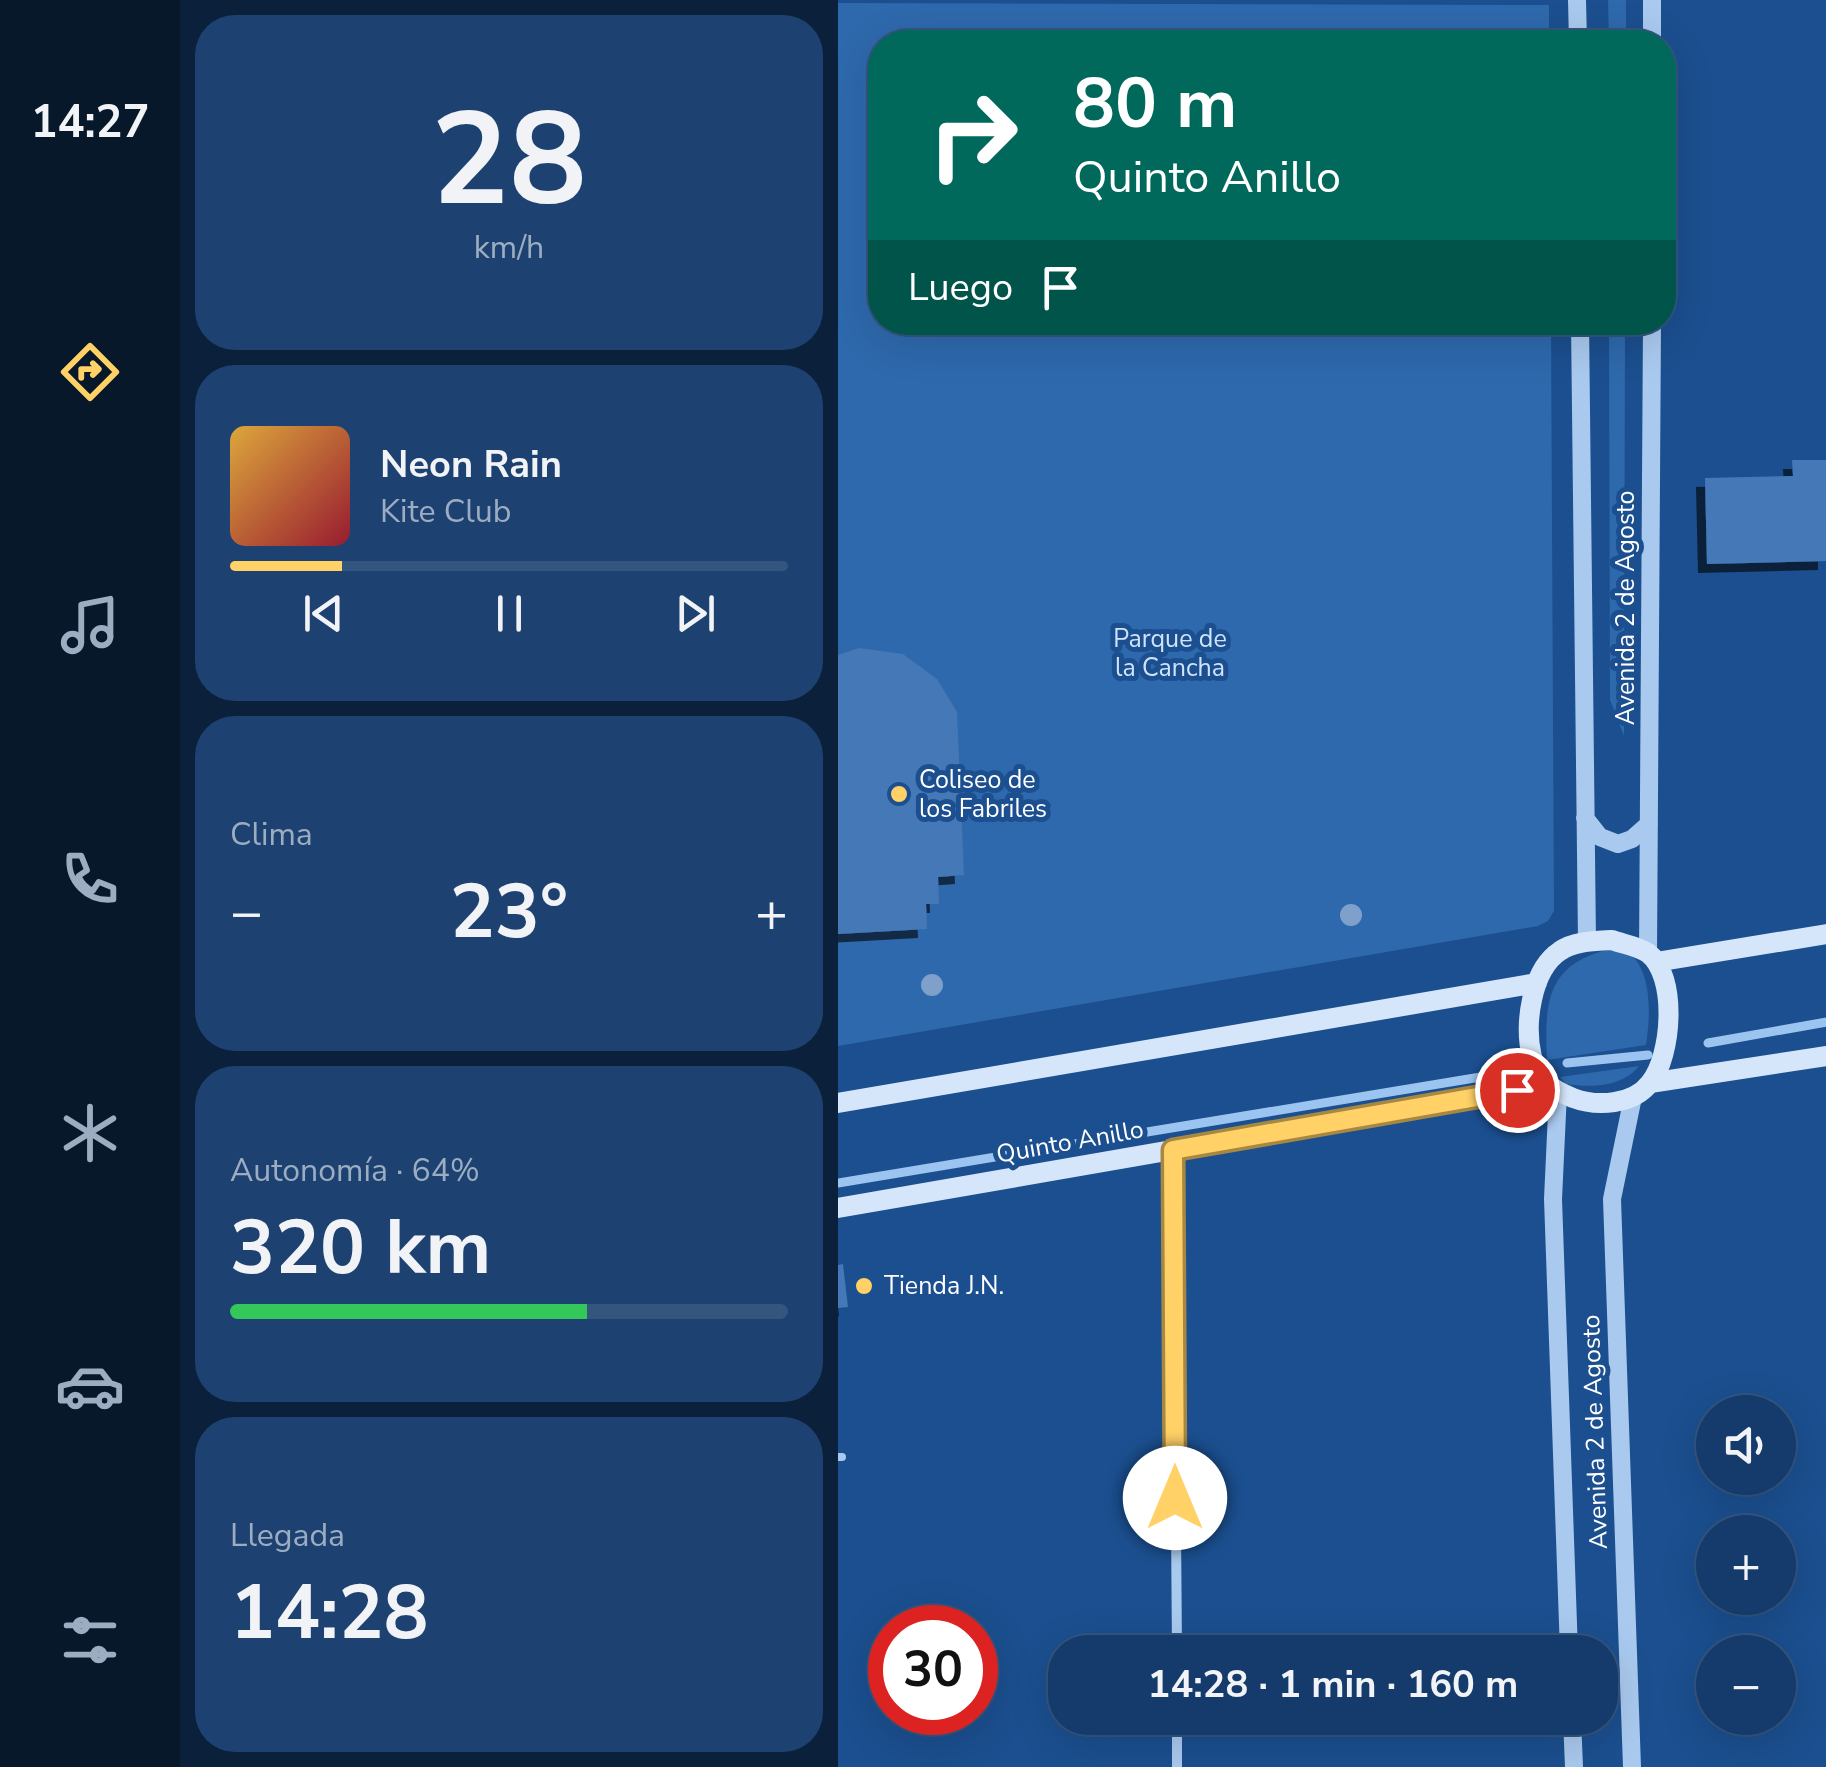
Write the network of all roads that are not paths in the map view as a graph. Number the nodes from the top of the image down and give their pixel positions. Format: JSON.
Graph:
{"nodes":[{"id":1,"x":1577,"y":0,"type":"edge"},
{"id":2,"x":1652,"y":0,"type":"edge"},
{"id":3,"x":1578,"y":30,"type":"edge"},
{"id":4,"x":1652,"y":30,"type":"edge"},
{"id":5,"x":1580,"y":335,"type":"edge"},
{"id":6,"x":1652,"y":335,"type":"edge"},
{"id":7,"x":1586,"y":818,"type":"junction"},
{"id":8,"x":1649,"y":824,"type":"junction"},
{"id":9,"x":1826,"y":934,"type":"edge"},
{"id":10,"x":1587,"y":941,"type":"junction"},
{"id":11,"x":1652,"y":958,"type":"junction"},
{"id":12,"x":1537,"y":983,"type":"junction"},
{"id":13,"x":1826,"y":1056,"type":"edge"},
{"id":14,"x":1650,"y":1084,"type":"junction"},
{"id":15,"x":1552,"y":1088,"type":"junction"},
{"id":16,"x":1633,"y":1097,"type":"junction"},
{"id":17,"x":838,"y":1103,"type":"edge"},
{"id":18,"x":1173,"y":1150,"type":"junction"},
{"id":19,"x":838,"y":1208,"type":"edge"},
{"id":20,"x":1176,"y":1635,"type":"edge"},
{"id":21,"x":1568,"y":1635,"type":"edge"},
{"id":22,"x":1177,"y":1735,"type":"edge"},
{"id":23,"x":1573,"y":1735,"type":"edge"},
{"id":24,"x":1178,"y":1767,"type":"edge"},
{"id":25,"x":1574,"y":1767,"type":"edge"},
{"id":26,"x":1632,"y":1767,"type":"edge"}],
"edges":[{"from":1,"to":3,"type":"street"},
{"from":2,"to":4,"type":"street"},
{"from":5,"to":7,"type":"street","name":"Avenida 2 de Agosto"},
{"from":6,"to":8,"type":"street","name":"Avenida 2 de Agosto"},
{"from":7,"to":8,"type":"street"},
{"from":7,"to":10,"type":"street","name":"Avenida 2 de Agosto"},
{"from":8,"to":11,"type":"street","name":"Avenida 2 de Agosto"},
{"from":9,"to":11,"type":"main road"},
{"from":10,"to":11,"type":"main road"},
{"from":10,"to":12,"type":"main road"},
{"from":11,"to":14,"type":"main road"},
{"from":12,"to":15,"type":"main road"},
{"from":12,"to":17,"type":"main road"},
{"from":13,"to":14,"type":"main road"},
{"from":14,"to":16,"type":"main road"},
{"from":15,"to":16,"type":"main road"},
{"from":15,"to":18,"type":"main road","name":"Quinto Anillo"},
{"from":15,"to":21,"type":"street","name":"Avenida 2 de Agosto"},
{"from":16,"to":26,"type":"street","name":"Avenida 2 de Agosto"},
{"from":18,"to":19,"type":"main road","name":"Quinto Anillo"},
{"from":18,"to":20,"type":"street"},
{"from":22,"to":24,"type":"street"},
{"from":23,"to":25,"type":"street"}]}
